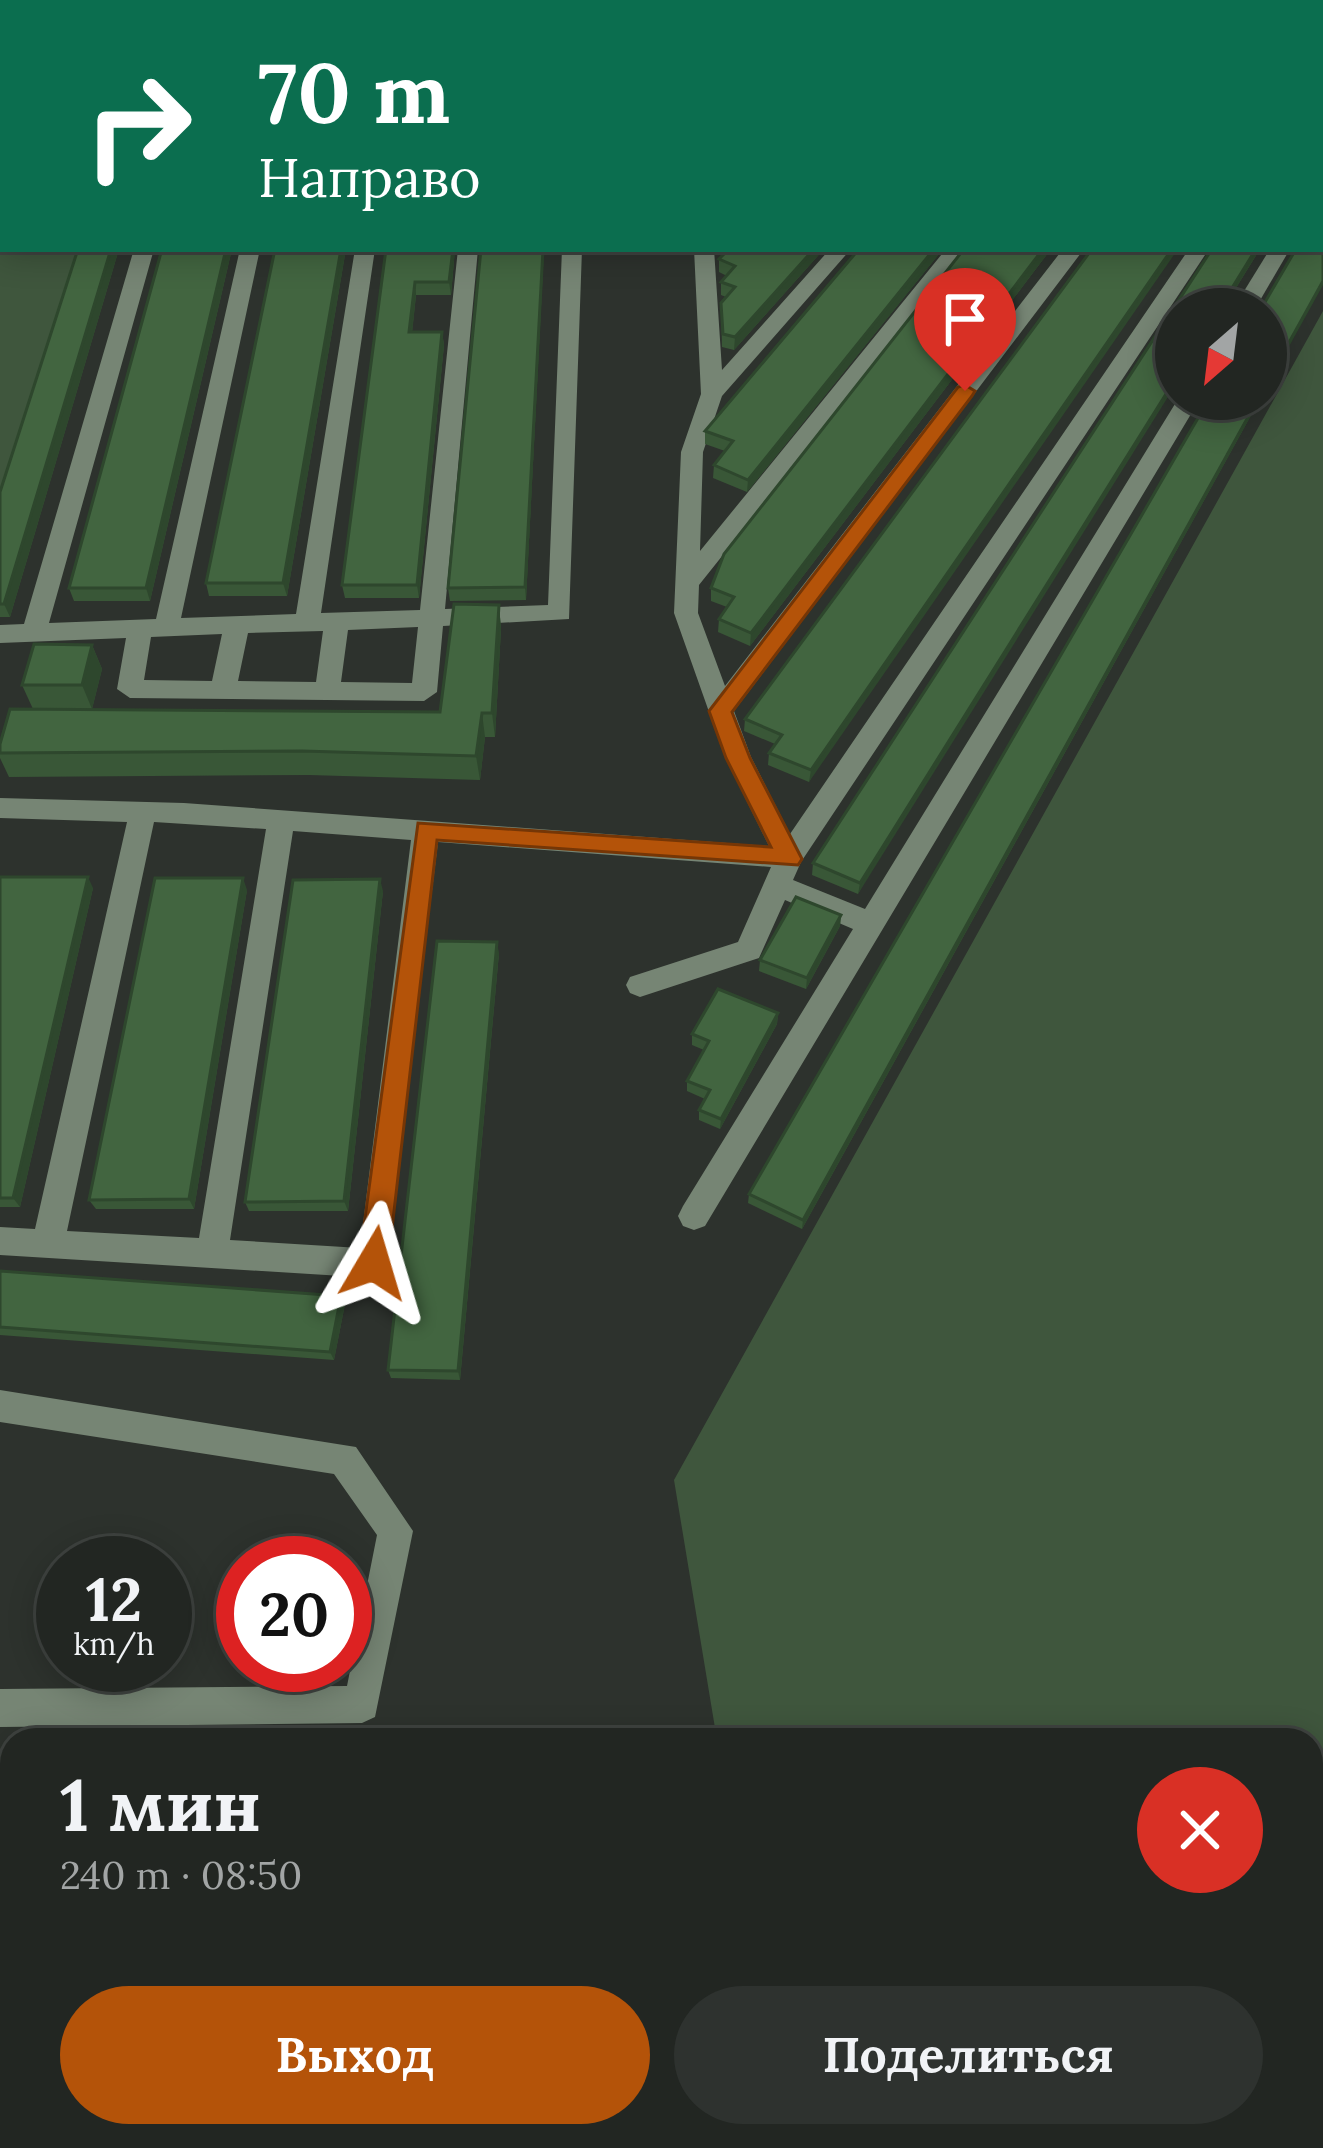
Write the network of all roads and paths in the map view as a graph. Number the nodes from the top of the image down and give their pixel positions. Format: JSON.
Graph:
{"nodes":[{"id":1,"x":143,"y":252,"type":"edge"},
{"id":2,"x":249,"y":252,"type":"edge"},
{"id":3,"x":365,"y":252,"type":"edge"},
{"id":4,"x":468,"y":252,"type":"edge"},
{"id":5,"x":572,"y":252,"type":"edge"},
{"id":6,"x":839,"y":252,"type":"edge"},
{"id":7,"x":955,"y":252,"type":"edge"},
{"id":8,"x":1071,"y":252,"type":"edge"},
{"id":9,"x":1197,"y":252,"type":"edge"},
{"id":10,"x":1278,"y":252,"type":"edge"},
{"id":11,"x":710,"y":255,"type":"edge"},
{"id":12,"x":1257,"y":288,"type":"edge"},
{"id":13,"x":712,"y":394,"type":"junction"},
{"id":14,"x":1177,"y":420,"type":"edge"},
{"id":15,"x":687,"y":584,"type":"junction"},
{"id":16,"x":432,"y":617,"type":"junction"},
{"id":17,"x":337,"y":621,"type":"junction"},
{"id":18,"x":307,"y":622,"type":"junction"},
{"id":19,"x":237,"y":625,"type":"junction"},
{"id":20,"x":140,"y":628,"type":"junction"},
{"id":21,"x":167,"y":628,"type":"junction"},
{"id":22,"x":34,"y":632,"type":"junction"},
{"id":23,"x":0,"y":634,"type":"edge"},
{"id":24,"x":224,"y":690,"type":"junction"},
{"id":25,"x":327,"y":691,"type":"junction"},
{"id":26,"x":720,"y":711,"type":"junction"},
{"id":27,"x":143,"y":812,"type":"junction"},
{"id":28,"x":1,"y":813,"type":"edge"},
{"id":29,"x":281,"y":820,"type":"junction"},
{"id":30,"x":426,"y":830,"type":"junction"},
{"id":31,"x":783,"y":872,"type":"junction"},
{"id":32,"x":871,"y":924,"type":"junction"},
{"id":33,"x":640,"y":985,"type":"dead end"},
{"id":34,"x":694,"y":1216,"type":"dead end"},
{"id":35,"x":0,"y":1241,"type":"edge"},
{"id":36,"x":48,"y":1244,"type":"junction"},
{"id":37,"x":212,"y":1254,"type":"junction"},
{"id":38,"x":0,"y":1406,"type":"edge"},
{"id":39,"x":0,"y":1708,"type":"edge"}],
"edges":[{"from":1,"to":22,"type":"lane"},
{"from":2,"to":21,"type":"lane"},
{"from":3,"to":18,"type":"lane"},
{"from":4,"to":16,"type":"lane"},
{"from":5,"to":16,"type":"lane"},
{"from":6,"to":13,"type":"lane"},
{"from":7,"to":15,"type":"lane"},
{"from":8,"to":26,"type":"lane"},
{"from":9,"to":31,"type":"lane"},
{"from":10,"to":12,"type":"lane"},
{"from":11,"to":13,"type":"lane"},
{"from":13,"to":15,"type":"lane"},
{"from":14,"to":32,"type":"lane"},
{"from":15,"to":26,"type":"lane"},
{"from":16,"to":17,"type":"lane"},
{"from":16,"to":25,"type":"lane"},
{"from":17,"to":18,"type":"lane"},
{"from":17,"to":25,"type":"lane"},
{"from":18,"to":19,"type":"lane"},
{"from":19,"to":21,"type":"lane"},
{"from":19,"to":24,"type":"lane"},
{"from":20,"to":21,"type":"lane"},
{"from":20,"to":22,"type":"lane"},
{"from":20,"to":24,"type":"lane"},
{"from":22,"to":23,"type":"lane"},
{"from":24,"to":25,"type":"lane"},
{"from":26,"to":31,"type":"lane"},
{"from":27,"to":28,"type":"lane"},
{"from":27,"to":29,"type":"lane"},
{"from":27,"to":36,"type":"lane"},
{"from":29,"to":30,"type":"lane"},
{"from":29,"to":37,"type":"lane"},
{"from":30,"to":31,"type":"lane"},
{"from":30,"to":37,"type":"lane"},
{"from":31,"to":32,"type":"lane"},
{"from":31,"to":33,"type":"lane"},
{"from":32,"to":34,"type":"lane"},
{"from":35,"to":36,"type":"lane"},
{"from":36,"to":37,"type":"lane"},
{"from":38,"to":39,"type":"lane"}]}
